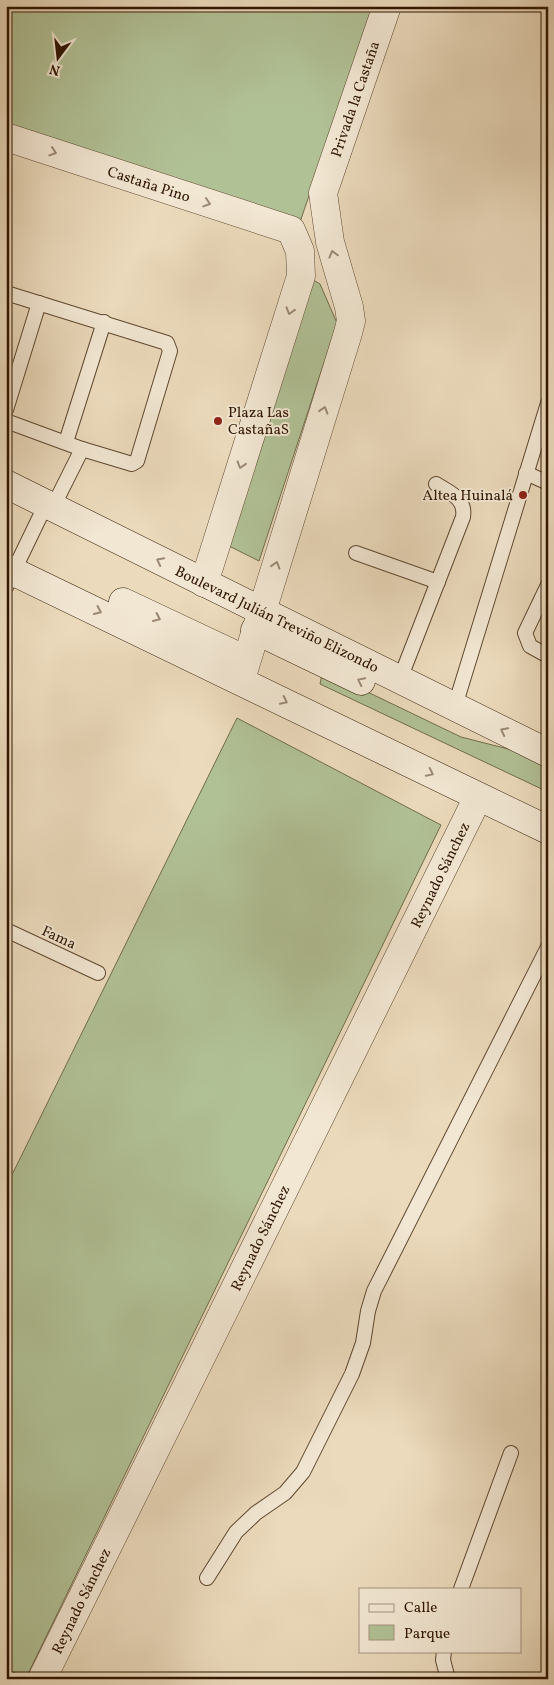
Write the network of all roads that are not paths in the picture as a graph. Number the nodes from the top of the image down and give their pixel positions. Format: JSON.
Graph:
{"nodes":[{"id":1,"x":387,"y":6,"type":"edge"},
{"id":2,"x":6,"y":137,"type":"edge"},
{"id":3,"x":6,"y":293,"type":"edge"},
{"id":4,"x":39,"y":303,"type":"junction"},
{"id":5,"x":104,"y":322,"type":"junction"},
{"id":6,"x":548,"y":402,"type":"edge"},
{"id":7,"x":6,"y":410,"type":"edge"},
{"id":8,"x":6,"y":420,"type":"edge"},
{"id":9,"x":66,"y":442,"type":"junction"},
{"id":10,"x":82,"y":449,"type":"junction"},
{"id":11,"x":526,"y":472,"type":"junction"},
{"id":12,"x":548,"y":483,"type":"edge"},
{"id":13,"x":6,"y":484,"type":"edge"},
{"id":14,"x":436,"y":484,"type":"dead end"},
{"id":15,"x":50,"y":506,"type":"junction"},
{"id":16,"x":356,"y":553,"type":"dead end"},
{"id":17,"x":9,"y":575,"type":"edge"},
{"id":18,"x":438,"y":582,"type":"junction"},
{"id":19,"x":204,"y":583,"type":"junction"},
{"id":20,"x":548,"y":584,"type":"edge"},
{"id":21,"x":258,"y":621,"type":"junction"},
{"id":22,"x":548,"y":656,"type":"edge"},
{"id":23,"x":243,"y":670,"type":"junction"},
{"id":24,"x":400,"y":679,"type":"junction"},
{"id":25,"x":455,"y":706,"type":"junction"},
{"id":26,"x":548,"y":753,"type":"edge"},
{"id":27,"x":478,"y":797,"type":"junction"},
{"id":28,"x":548,"y":830,"type":"edge"},
{"id":29,"x":6,"y":930,"type":"edge"},
{"id":30,"x":548,"y":947,"type":"edge"},
{"id":31,"x":98,"y":974,"type":"dead end"},
{"id":32,"x":511,"y":1453,"type":"dead end"},
{"id":33,"x":207,"y":1578,"type":"dead end"},
{"id":34,"x":461,"y":1588,"type":"edge"},
{"id":35,"x":444,"y":1652,"type":"edge"},
{"id":36,"x":42,"y":1679,"type":"edge"},
{"id":37,"x":448,"y":1679,"type":"edge"}],
"edges":[{"from":21,"to":1,"type":"street","name":"Privada la Castaña","one_way":true},
{"from":2,"to":19,"type":"street","name":"Castaña Pino","one_way":true},
{"from":3,"to":4,"type":"lane"},
{"from":4,"to":5,"type":"lane"},
{"from":4,"to":7,"type":"lane"},
{"from":5,"to":9,"type":"lane"},
{"from":5,"to":10,"type":"lane"},
{"from":6,"to":11,"type":"lane"},
{"from":8,"to":9,"type":"lane"},
{"from":9,"to":10,"type":"lane"},
{"from":10,"to":15,"type":"lane"},
{"from":11,"to":12,"type":"lane"},
{"from":11,"to":25,"type":"lane"},
{"from":13,"to":15,"type":"street","name":"Boulevard Julián Treviño Elizondo"},
{"from":14,"to":18,"type":"lane"},
{"from":15,"to":17,"type":"lane"},
{"from":19,"to":15,"type":"street","name":"Boulevard Julián Treviño Elizondo","one_way":true},
{"from":16,"to":18,"type":"lane"},
{"from":17,"to":23,"type":"street","one_way":true},
{"from":18,"to":24,"type":"lane"},
{"from":19,"to":21,"type":"street","name":"Boulevard Julián Treviño Elizondo"},
{"from":20,"to":22,"type":"lane"},
{"from":21,"to":23,"type":"street"},
{"from":21,"to":24,"type":"street","name":"Boulevard Julián Treviño Elizondo"},
{"from":25,"to":21,"type":"street","one_way":true},
{"from":23,"to":27,"type":"street","one_way":true},
{"from":24,"to":25,"type":"street","name":"Boulevard Julián Treviño Elizondo"},
{"from":26,"to":25,"type":"street","name":"Boulevard Julián Treviño Elizondo","one_way":true},
{"from":27,"to":28,"type":"street"},
{"from":27,"to":36,"type":"street","name":"Reynado Sánchez"},
{"from":29,"to":31,"type":"lane","name":"Fama"},
{"from":30,"to":33,"type":"lane"},
{"from":32,"to":34,"type":"lane"},
{"from":35,"to":37,"type":"lane"}]}
